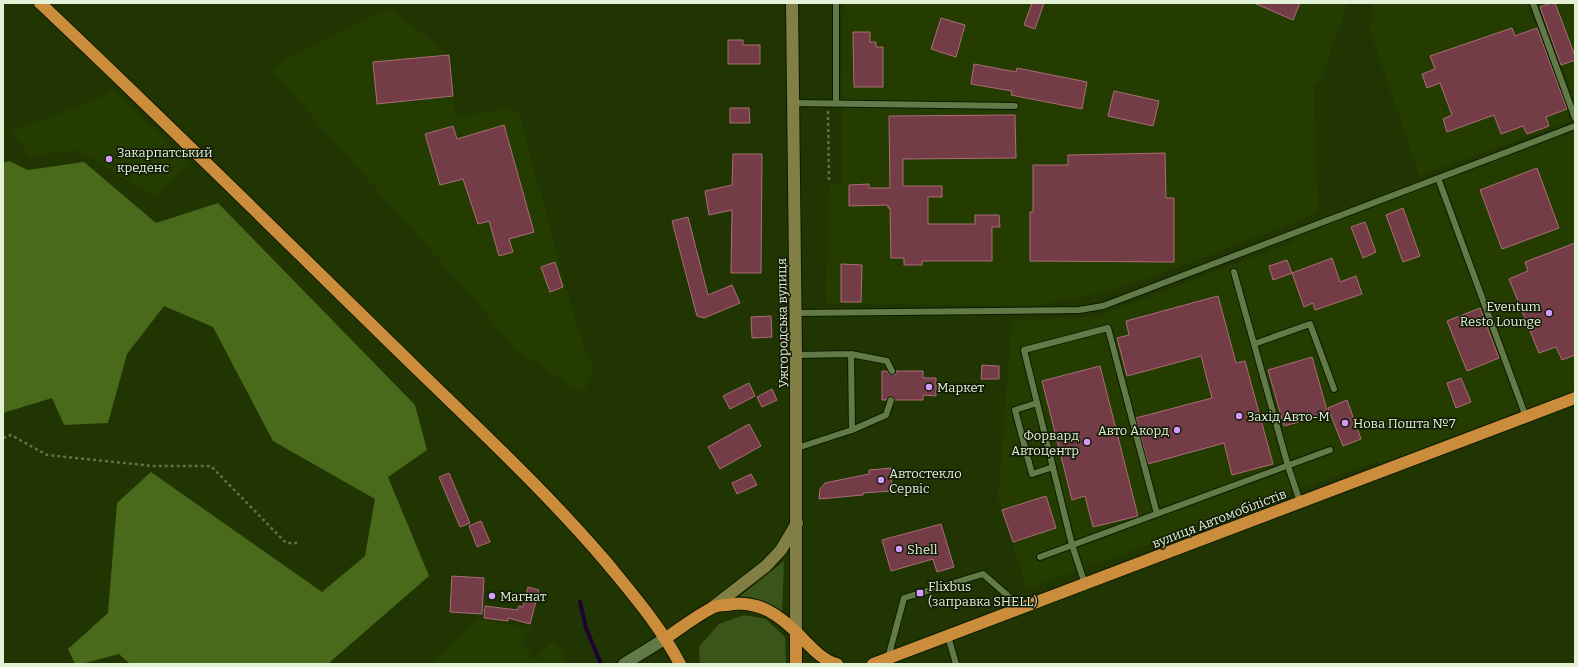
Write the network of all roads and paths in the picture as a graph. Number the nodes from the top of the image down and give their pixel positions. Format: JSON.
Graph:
{"nodes":[{"id":1,"x":40,"y":3,"type":"edge"},
{"id":2,"x":792,"y":3,"type":"edge"},
{"id":3,"x":836,"y":3,"type":"edge"},
{"id":4,"x":1533,"y":3,"type":"edge"},
{"id":5,"x":792,"y":103,"type":"junction"},
{"id":6,"x":836,"y":104,"type":"junction"},
{"id":7,"x":1015,"y":106,"type":"dead end"},
{"id":8,"x":1575,"y":118,"type":"edge"},
{"id":9,"x":1575,"y":126,"type":"edge"},
{"id":10,"x":1438,"y":178,"type":"junction"},
{"id":11,"x":1234,"y":272,"type":"dead end"},
{"id":12,"x":796,"y":313,"type":"junction"},
{"id":13,"x":1254,"y":344,"type":"junction"},
{"id":14,"x":851,"y":354,"type":"junction"},
{"id":15,"x":796,"y":355,"type":"junction"},
{"id":16,"x":892,"y":371,"type":"dead end"},
{"id":17,"x":1334,"y":389,"type":"dead end"},
{"id":18,"x":1575,"y":398,"type":"edge"},
{"id":19,"x":891,"y":400,"type":"dead end"},
{"id":20,"x":1037,"y":403,"type":"junction"},
{"id":21,"x":1526,"y":417,"type":"junction"},
{"id":22,"x":852,"y":430,"type":"junction"},
{"id":23,"x":3,"y":438,"type":"edge"},
{"id":24,"x":797,"y":448,"type":"junction"},
{"id":25,"x":1330,"y":450,"type":"dead end"},
{"id":26,"x":1288,"y":466,"type":"junction"},
{"id":27,"x":1053,"y":467,"type":"junction"},
{"id":28,"x":1300,"y":502,"type":"junction"},
{"id":29,"x":1157,"y":514,"type":"junction"},
{"id":30,"x":797,"y":522,"type":"junction"},
{"id":31,"x":300,"y":543,"type":"dead end"},
{"id":32,"x":1072,"y":545,"type":"junction"},
{"id":33,"x":1040,"y":557,"type":"dead end"},
{"id":34,"x":1085,"y":584,"type":"junction"},
{"id":35,"x":713,"y":607,"type":"junction"},
{"id":36,"x":1022,"y":608,"type":"junction"},
{"id":37,"x":796,"y":632,"type":"junction"},
{"id":38,"x":948,"y":636,"type":"junction"},
{"id":39,"x":666,"y":638,"type":"junction"},
{"id":40,"x":888,"y":659,"type":"junction"},
{"id":41,"x":632,"y":662,"type":"edge"},
{"id":42,"x":680,"y":664,"type":"edge"},
{"id":43,"x":796,"y":664,"type":"edge"},
{"id":44,"x":837,"y":664,"type":"edge"},
{"id":45,"x":873,"y":664,"type":"edge"},
{"id":46,"x":956,"y":664,"type":"edge"}],
"edges":[{"from":1,"to":39,"type":"highway"},
{"from":2,"to":5,"type":"main road","name":"Ужгородська вулиця"},
{"from":3,"to":6,"type":"lane"},
{"from":4,"to":8,"type":"lane"},
{"from":5,"to":6,"type":"lane"},
{"from":5,"to":12,"type":"main road","name":"Ужгородська вулиця"},
{"from":6,"to":7,"type":"lane"},
{"from":9,"to":10,"type":"lane"},
{"from":10,"to":12,"type":"lane"},
{"from":10,"to":21,"type":"lane"},
{"from":11,"to":13,"type":"lane"},
{"from":12,"to":15,"type":"main road","name":"Ужгородська вулиця"},
{"from":13,"to":17,"type":"lane"},
{"from":13,"to":26,"type":"lane"},
{"from":14,"to":15,"type":"lane"},
{"from":14,"to":16,"type":"lane"},
{"from":14,"to":22,"type":"lane"},
{"from":15,"to":24,"type":"main road","name":"Ужгородська вулиця"},
{"from":18,"to":21,"type":"highway","name":"вулиця Автомобілістів"},
{"from":19,"to":22,"type":"lane"},
{"from":20,"to":27,"type":"lane"},
{"from":20,"to":27,"type":"lane"},
{"from":20,"to":29,"type":"lane"},
{"from":21,"to":28,"type":"highway","name":"вулиця Автомобілістів"},
{"from":22,"to":24,"type":"lane"},
{"from":23,"to":31,"type":"path"},
{"from":24,"to":30,"type":"main road","name":"Ужгородська вулиця"},
{"from":25,"to":26,"type":"lane"},
{"from":26,"to":28,"type":"lane"},
{"from":26,"to":29,"type":"lane"},
{"from":27,"to":32,"type":"lane"},
{"from":28,"to":34,"type":"highway","name":"вулиця Автомобілістів"},
{"from":29,"to":32,"type":"lane"},
{"from":30,"to":35,"type":"main road","name":"Ужгородська вулиця"},
{"from":30,"to":37,"type":"main road"},
{"from":32,"to":33,"type":"lane"},
{"from":32,"to":34,"type":"lane"},
{"from":34,"to":36,"type":"highway","name":"вулиця Автомобілістів"},
{"from":35,"to":37,"type":"highway"},
{"from":35,"to":39,"type":"highway"},
{"from":36,"to":38,"type":"highway","name":"вулиця Автомобілістів"},
{"from":36,"to":40,"type":"lane"},
{"from":37,"to":43,"type":"highway"},
{"from":37,"to":44,"type":"highway"},
{"from":38,"to":40,"type":"highway","name":"вулиця Автомобілістів"},
{"from":38,"to":46,"type":"lane"},
{"from":39,"to":41,"type":"street"},
{"from":39,"to":42,"type":"highway"},
{"from":40,"to":45,"type":"highway","name":"вулиця Автомобілістів"}]}
